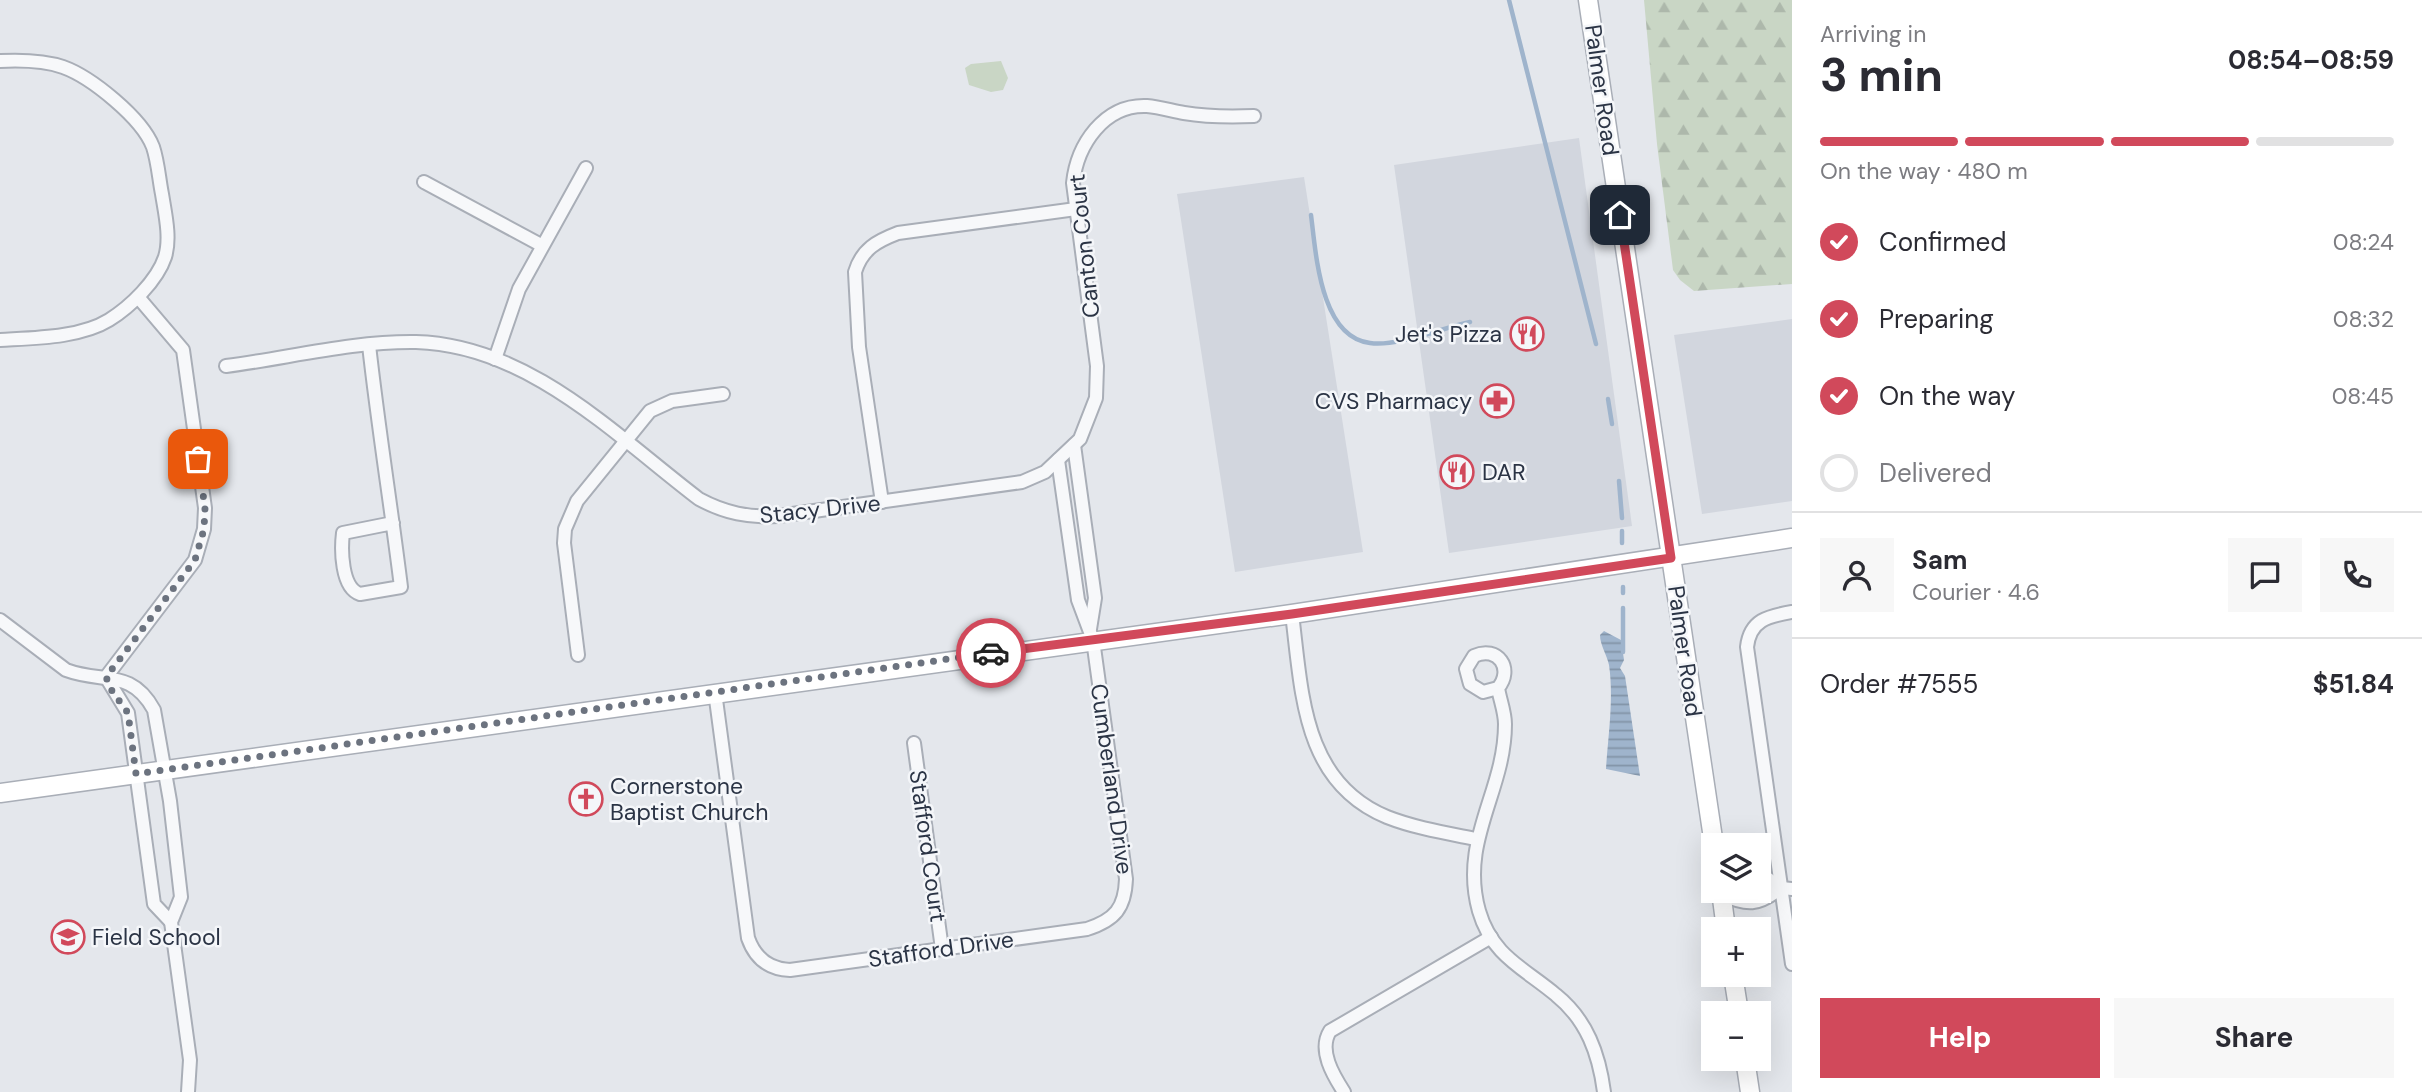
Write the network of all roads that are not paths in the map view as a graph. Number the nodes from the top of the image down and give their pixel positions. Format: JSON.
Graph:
{"nodes":[{"id":1,"x":1588,"y":0,"type":"edge"},
{"id":2,"x":0,"y":61,"type":"edge"},
{"id":3,"x":1254,"y":116,"type":"dead end"},
{"id":4,"x":586,"y":168,"type":"dead end"},
{"id":5,"x":424,"y":181,"type":"dead end"},
{"id":6,"x":1076,"y":209,"type":"junction"},
{"id":7,"x":541,"y":245,"type":"junction"},
{"id":8,"x":138,"y":297,"type":"junction"},
{"id":9,"x":0,"y":340,"type":"edge"},
{"id":10,"x":369,"y":345,"type":"junction"},
{"id":11,"x":495,"y":359,"type":"junction"},
{"id":12,"x":226,"y":366,"type":"dead end"},
{"id":13,"x":723,"y":394,"type":"dead end"},
{"id":14,"x":624,"y":442,"type":"junction"},
{"id":15,"x":1074,"y":445,"type":"junction"},
{"id":16,"x":1058,"y":460,"type":"junction"},
{"id":17,"x":882,"y":502,"type":"junction"},
{"id":18,"x":393,"y":523,"type":"junction"},
{"id":19,"x":1789,"y":539,"type":"edge"},
{"id":20,"x":1671,"y":558,"type":"junction"},
{"id":21,"x":1792,"y":612,"type":"edge"},
{"id":22,"x":1292,"y":614,"type":"junction"},
{"id":23,"x":0,"y":620,"type":"edge"},
{"id":24,"x":1091,"y":634,"type":"junction"},
{"id":25,"x":578,"y":655,"type":"dead end"},
{"id":26,"x":106,"y":677,"type":"junction"},
{"id":27,"x":1498,"y":688,"type":"dead end"},
{"id":28,"x":715,"y":691,"type":"junction"},
{"id":29,"x":148,"y":699,"type":"junction"},
{"id":30,"x":128,"y":713,"type":"junction"},
{"id":31,"x":914,"y":743,"type":"dead end"},
{"id":32,"x":165,"y":769,"type":"junction"},
{"id":33,"x":136,"y":774,"type":"junction"},
{"id":34,"x":0,"y":793,"type":"edge"},
{"id":35,"x":1712,"y":833,"type":"edge"},
{"id":36,"x":1476,"y":839,"type":"junction"},
{"id":37,"x":1771,"y":880,"type":"edge"},
{"id":38,"x":1787,"y":888,"type":"edge"},
{"id":39,"x":1771,"y":897,"type":"edge"},
{"id":40,"x":1115,"y":915,"type":"joint"},
{"id":41,"x":171,"y":922,"type":"junction"},
{"id":42,"x":1491,"y":937,"type":"junction"},
{"id":43,"x":943,"y":949,"type":"junction"},
{"id":44,"x":1792,"y":964,"type":"edge"},
{"id":45,"x":1747,"y":1071,"type":"edge"},
{"id":46,"x":188,"y":1092,"type":"edge"},
{"id":47,"x":1344,"y":1092,"type":"edge"},
{"id":48,"x":1604,"y":1092,"type":"edge"},
{"id":49,"x":1750,"y":1092,"type":"edge"}],
"edges":[{"from":1,"to":20,"type":"main road","name":"Palmer Road"},
{"from":2,"to":8,"type":"street"},
{"from":3,"to":6,"type":"street","name":"Canton Court"},
{"from":4,"to":7,"type":"street"},
{"from":5,"to":7,"type":"street"},
{"from":6,"to":15,"type":"street","name":"Canton Court"},
{"from":6,"to":17,"type":"street"},
{"from":7,"to":11,"type":"street"},
{"from":8,"to":9,"type":"street"},
{"from":8,"to":26,"type":"street"},
{"from":10,"to":11,"type":"street","name":"Stacy Drive"},
{"from":10,"to":12,"type":"street","name":"Stacy Drive"},
{"from":10,"to":18,"type":"street"},
{"from":11,"to":14,"type":"street","name":"Stacy Drive"},
{"from":13,"to":14,"type":"street"},
{"from":14,"to":17,"type":"street","name":"Stacy Drive"},
{"from":14,"to":25,"type":"street"},
{"from":15,"to":16,"type":"street","name":"Canton Court"},
{"from":15,"to":24,"type":"street"},
{"from":16,"to":17,"type":"street","name":"Stacy Drive"},
{"from":16,"to":24,"type":"street"},
{"from":18,"to":18,"type":"street"},
{"from":19,"to":20,"type":"main road"},
{"from":20,"to":22,"type":"main road"},
{"from":20,"to":35,"type":"main road","name":"Palmer Road"},
{"from":21,"to":38,"type":"street"},
{"from":22,"to":24,"type":"main road"},
{"from":22,"to":36,"type":"street"},
{"from":23,"to":26,"type":"street"},
{"from":24,"to":28,"type":"main road"},
{"from":24,"to":40,"type":"street","name":"Cumberland Drive"},
{"from":26,"to":29,"type":"street"},
{"from":26,"to":30,"type":"street"},
{"from":27,"to":36,"type":"street"},
{"from":28,"to":32,"type":"main road"},
{"from":28,"to":43,"type":"street","name":"Stafford Drive"},
{"from":29,"to":30,"type":"street"},
{"from":29,"to":32,"type":"street"},
{"from":30,"to":33,"type":"street"},
{"from":31,"to":43,"type":"street","name":"Stafford Court"},
{"from":32,"to":33,"type":"main road"},
{"from":32,"to":41,"type":"street"},
{"from":33,"to":34,"type":"main road"},
{"from":33,"to":41,"type":"street"},
{"from":36,"to":42,"type":"street"},
{"from":37,"to":38,"type":"street"},
{"from":38,"to":39,"type":"street"},
{"from":38,"to":44,"type":"street"},
{"from":40,"to":43,"type":"street","name":"Stafford Drive"},
{"from":41,"to":46,"type":"street"},
{"from":42,"to":47,"type":"street"},
{"from":42,"to":48,"type":"street"},
{"from":45,"to":49,"type":"main road"}]}
